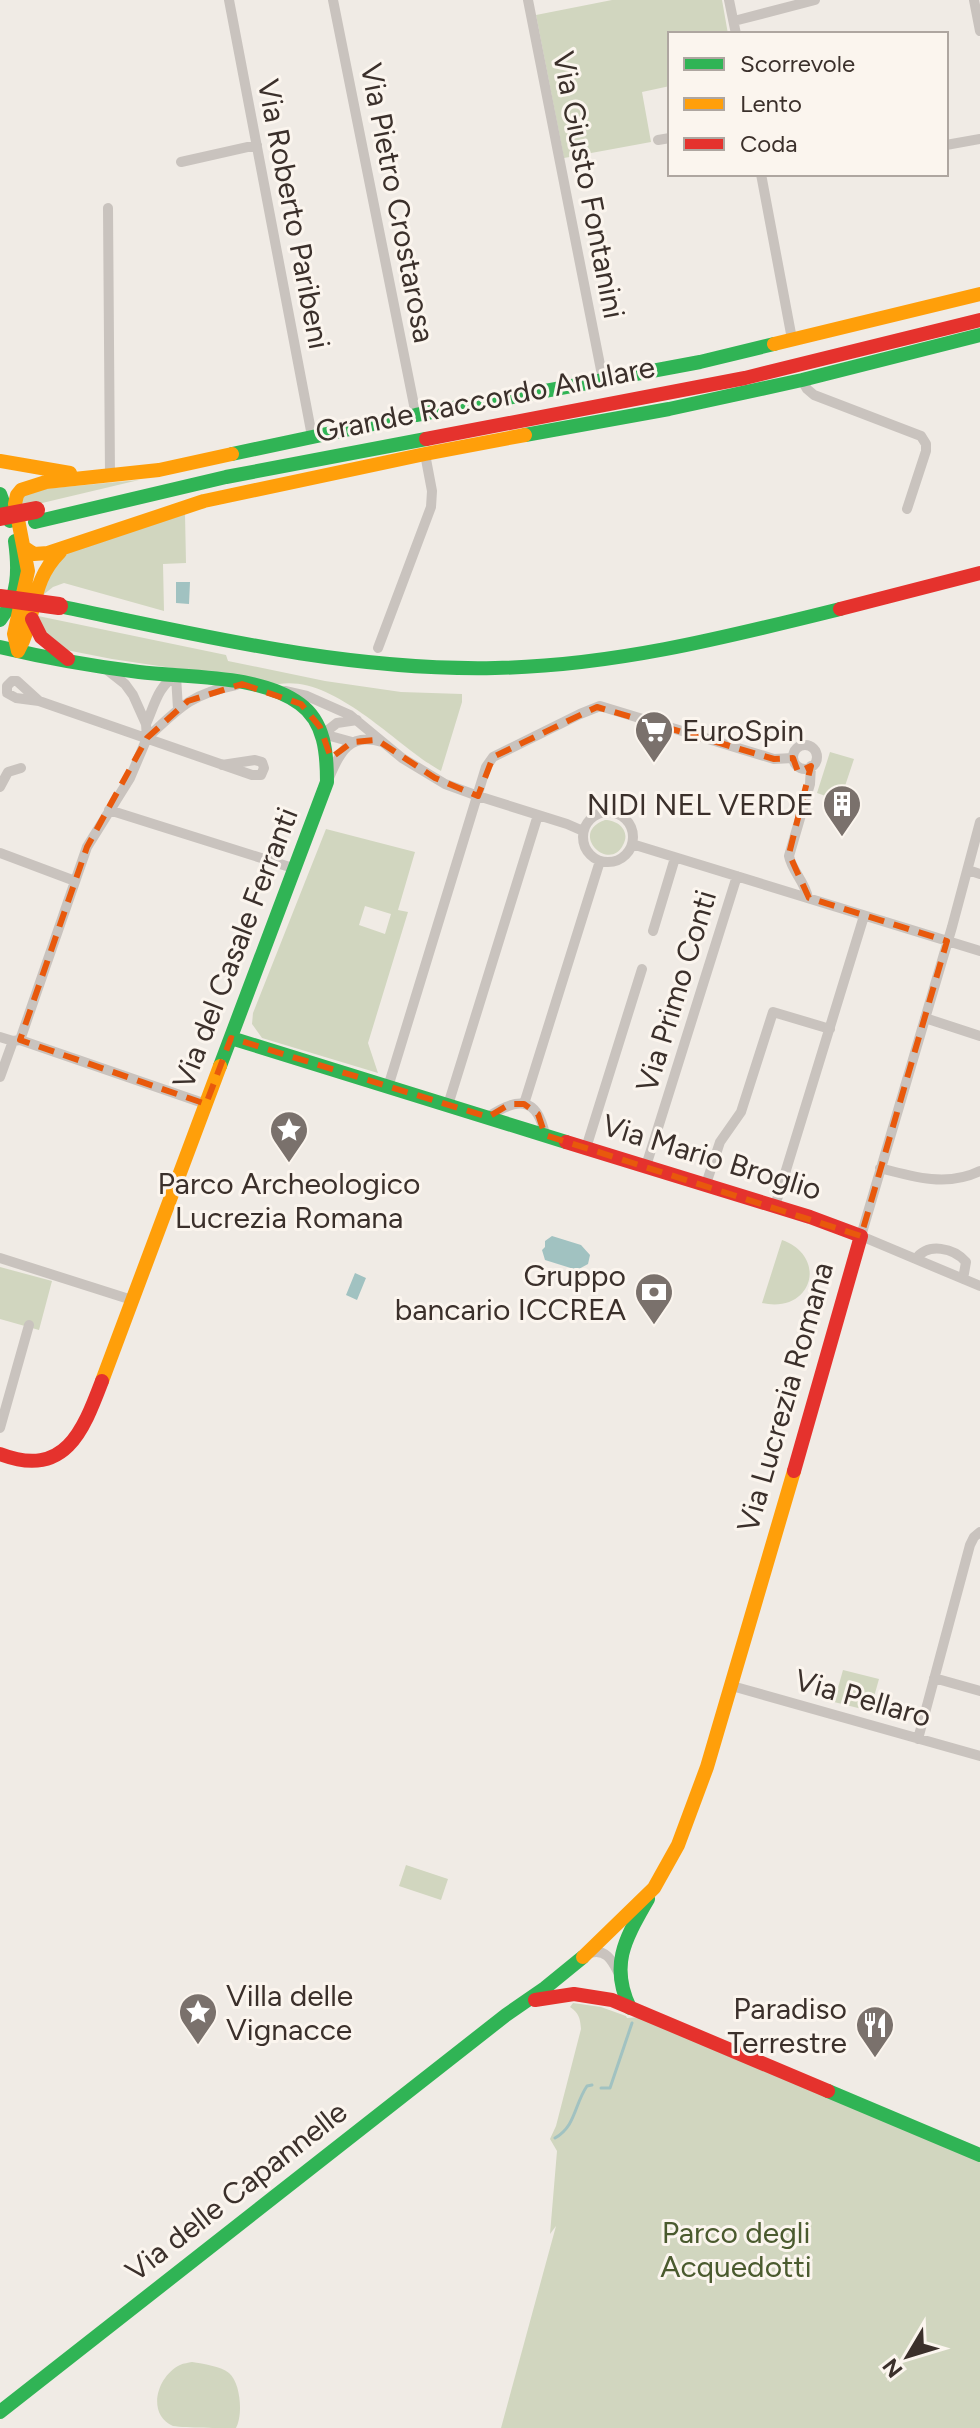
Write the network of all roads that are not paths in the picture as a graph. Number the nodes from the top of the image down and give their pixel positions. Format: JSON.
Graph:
{"nodes":[{"id":1,"x":229,"y":0,"type":"edge"},
{"id":2,"x":333,"y":0,"type":"edge"},
{"id":3,"x":528,"y":0,"type":"edge"},
{"id":4,"x":729,"y":0,"type":"edge"},
{"id":5,"x":815,"y":0,"type":"edge"},
{"id":6,"x":974,"y":0,"type":"edge"},
{"id":7,"x":734,"y":21,"type":"junction"},
{"id":8,"x":980,"y":31,"type":"edge"},
{"id":9,"x":736,"y":32,"type":"edge"},
{"id":10,"x":668,"y":138,"type":"edge"},
{"id":11,"x":980,"y":139,"type":"edge"},
{"id":12,"x":658,"y":140,"type":"dead end"},
{"id":13,"x":257,"y":145,"type":"junction"},
{"id":14,"x":948,"y":145,"type":"edge"},
{"id":15,"x":181,"y":162,"type":"dead end"},
{"id":16,"x":761,"y":176,"type":"edge"},
{"id":17,"x":108,"y":208,"type":"dead end"},
{"id":18,"x":980,"y":294,"type":"edge"},
{"id":19,"x":980,"y":320,"type":"edge"},
{"id":20,"x":980,"y":335,"type":"edge"},
{"id":21,"x":792,"y":339,"type":"junction"},
{"id":22,"x":603,"y":380,"type":"junction"},
{"id":23,"x":802,"y":380,"type":"junction"},
{"id":24,"x":416,"y":415,"type":"junction"},
{"id":25,"x":312,"y":436,"type":"junction"},
{"id":26,"x":422,"y":447,"type":"junction"},
{"id":27,"x":0,"y":461,"type":"edge"},
{"id":28,"x":110,"y":475,"type":"junction"},
{"id":29,"x":90,"y":477,"type":"junction"},
{"id":30,"x":0,"y":494,"type":"edge"},
{"id":31,"x":907,"y":509,"type":"dead end"},
{"id":32,"x":36,"y":516,"type":"junction"},
{"id":33,"x":0,"y":517,"type":"edge"},
{"id":34,"x":0,"y":530,"type":"edge"},
{"id":35,"x":65,"y":547,"type":"junction"},
{"id":36,"x":25,"y":548,"type":"junction"},
{"id":37,"x":980,"y":573,"type":"edge"},
{"id":38,"x":0,"y":598,"type":"edge"},
{"id":39,"x":32,"y":619,"type":"junction"},
{"id":40,"x":0,"y":620,"type":"edge"},
{"id":41,"x":378,"y":648,"type":"dead end"},
{"id":42,"x":9,"y":649,"type":"edge"},
{"id":43,"x":71,"y":661,"type":"junction"},
{"id":44,"x":105,"y":667,"type":"junction"},
{"id":45,"x":176,"y":676,"type":"junction"},
{"id":46,"x":242,"y":684,"type":"junction"},
{"id":47,"x":271,"y":689,"type":"junction"},
{"id":48,"x":39,"y":701,"type":"dead end"},
{"id":49,"x":178,"y":709,"type":"junction"},
{"id":50,"x":357,"y":720,"type":"junction"},
{"id":51,"x":146,"y":724,"type":"junction"},
{"id":52,"x":323,"y":734,"type":"junction"},
{"id":53,"x":147,"y":738,"type":"junction"},
{"id":54,"x":352,"y":742,"type":"junction"},
{"id":55,"x":385,"y":742,"type":"junction"},
{"id":56,"x":793,"y":758,"type":"junction"},
{"id":57,"x":222,"y":765,"type":"dead end"},
{"id":58,"x":811,"y":766,"type":"junction"},
{"id":59,"x":21,"y":768,"type":"dead end"},
{"id":60,"x":327,"y":782,"type":"junction"},
{"id":61,"x":0,"y":787,"type":"edge"},
{"id":62,"x":478,"y":796,"type":"junction"},
{"id":63,"x":109,"y":810,"type":"junction"},
{"id":64,"x":538,"y":815,"type":"junction"},
{"id":65,"x":980,"y":822,"type":"edge"},
{"id":66,"x":583,"y":831,"type":"junction"},
{"id":67,"x":632,"y":844,"type":"junction"},
{"id":68,"x":0,"y":853,"type":"edge"},
{"id":69,"x":675,"y":858,"type":"junction"},
{"id":70,"x":600,"y":861,"type":"junction"},
{"id":71,"x":296,"y":869,"type":"junction"},
{"id":72,"x":968,"y":870,"type":"junction"},
{"id":73,"x":980,"y":874,"type":"edge"},
{"id":74,"x":737,"y":876,"type":"junction"},
{"id":75,"x":75,"y":881,"type":"junction"},
{"id":76,"x":808,"y":898,"type":"junction"},
{"id":77,"x":864,"y":916,"type":"junction"},
{"id":78,"x":653,"y":931,"type":"dead end"},
{"id":79,"x":947,"y":941,"type":"junction"},
{"id":80,"x":980,"y":951,"type":"edge"},
{"id":81,"x":642,"y":969,"type":"dead end"},
{"id":82,"x":240,"y":1016,"type":"junction"},
{"id":83,"x":925,"y":1018,"type":"junction"},
{"id":84,"x":830,"y":1029,"type":"junction"},
{"id":85,"x":980,"y":1036,"type":"edge"},
{"id":86,"x":0,"y":1037,"type":"edge"},
{"id":87,"x":231,"y":1038,"type":"junction"},
{"id":88,"x":16,"y":1041,"type":"junction"},
{"id":89,"x":250,"y":1044,"type":"junction"},
{"id":90,"x":0,"y":1077,"type":"edge"},
{"id":91,"x":388,"y":1087,"type":"junction"},
{"id":92,"x":206,"y":1104,"type":"junction"},
{"id":93,"x":524,"y":1104,"type":"junction"},
{"id":94,"x":448,"y":1105,"type":"junction"},
{"id":95,"x":488,"y":1117,"type":"junction"},
{"id":96,"x":545,"y":1135,"type":"junction"},
{"id":97,"x":586,"y":1148,"type":"junction"},
{"id":98,"x":646,"y":1166,"type":"junction"},
{"id":99,"x":880,"y":1168,"type":"junction"},
{"id":100,"x":980,"y":1171,"type":"edge"},
{"id":101,"x":706,"y":1184,"type":"junction"},
{"id":102,"x":775,"y":1206,"type":"junction"},
{"id":103,"x":861,"y":1236,"type":"junction"},
{"id":104,"x":0,"y":1258,"type":"edge"},
{"id":105,"x":916,"y":1259,"type":"junction"},
{"id":106,"x":963,"y":1279,"type":"junction"},
{"id":107,"x":980,"y":1286,"type":"edge"},
{"id":108,"x":132,"y":1300,"type":"junction"},
{"id":109,"x":29,"y":1325,"type":"dead end"},
{"id":110,"x":0,"y":1428,"type":"edge"},
{"id":111,"x":0,"y":1454,"type":"edge"},
{"id":112,"x":980,"y":1532,"type":"edge"},
{"id":113,"x":934,"y":1678,"type":"junction"},
{"id":114,"x":732,"y":1686,"type":"junction"},
{"id":115,"x":980,"y":1691,"type":"edge"},
{"id":116,"x":918,"y":1739,"type":"junction"},
{"id":117,"x":980,"y":1756,"type":"edge"},
{"id":118,"x":654,"y":1888,"type":"junction"},
{"id":119,"x":585,"y":1956,"type":"junction"},
{"id":120,"x":618,"y":1972,"type":"junction"},
{"id":121,"x":590,"y":1994,"type":"junction"},
{"id":122,"x":630,"y":2008,"type":"junction"},
{"id":123,"x":506,"y":2015,"type":"junction"},
{"id":124,"x":980,"y":2155,"type":"edge"},
{"id":125,"x":0,"y":2412,"type":"edge"}],
"edges":[{"from":1,"to":13,"type":"street","name":"Via Roberto Paribeni"},
{"from":2,"to":24,"type":"street","name":"Via Pietro Crostarosa"},
{"from":3,"to":22,"type":"street","name":"Via Giusto Fontanini"},
{"from":4,"to":7,"type":"street"},
{"from":5,"to":7,"type":"street"},
{"from":6,"to":8,"type":"street"},
{"from":7,"to":9,"type":"street"},
{"from":10,"to":12,"type":"street"},
{"from":11,"to":14,"type":"street"},
{"from":13,"to":15,"type":"street"},
{"from":13,"to":25,"type":"street","name":"Via Roberto Paribeni"},
{"from":16,"to":21,"type":"street"},
{"from":17,"to":28,"type":"street"},
{"from":18,"to":21,"type":"main road"},
{"from":19,"to":26,"type":"main road","name":"Grande Raccordo Anulare"},
{"from":20,"to":23,"type":"main road"},
{"from":21,"to":22,"type":"main road"},
{"from":22,"to":24,"type":"main road"},
{"from":23,"to":26,"type":"main road"},
{"from":23,"to":31,"type":"street"},
{"from":24,"to":25,"type":"main road"},
{"from":25,"to":28,"type":"main road"},
{"from":26,"to":32,"type":"main road","name":"Grande Raccordo Anulare"},
{"from":26,"to":35,"type":"main road"},
{"from":26,"to":41,"type":"street"},
{"from":27,"to":29,"type":"main road"},
{"from":28,"to":29,"type":"main road"},
{"from":29,"to":36,"type":"main road"},
{"from":30,"to":40,"type":"main road"},
{"from":32,"to":33,"type":"main road","bridge":true},
{"from":32,"to":34,"type":"main road","name":"Grande Raccordo Anulare"},
{"from":35,"to":36,"type":"main road"},
{"from":35,"to":39,"type":"main road"},
{"from":36,"to":42,"type":"main road"},
{"from":37,"to":38,"type":"main road","bridge":true},
{"from":39,"to":42,"type":"main road"},
{"from":39,"to":43,"type":"main road"},
{"from":42,"to":43,"type":"main road"},
{"from":43,"to":44,"type":"main road"},
{"from":44,"to":45,"type":"main road"},
{"from":44,"to":51,"type":"street"},
{"from":45,"to":46,"type":"main road"},
{"from":45,"to":49,"type":"street"},
{"from":45,"to":51,"type":"street"},
{"from":46,"to":47,"type":"main road"},
{"from":46,"to":49,"type":"street"},
{"from":47,"to":50,"type":"street"},
{"from":47,"to":52,"type":"main road"},
{"from":48,"to":53,"type":"street"},
{"from":49,"to":53,"type":"street"},
{"from":50,"to":52,"type":"street"},
{"from":50,"to":55,"type":"street"},
{"from":51,"to":53,"type":"street"},
{"from":52,"to":54,"type":"street"},
{"from":52,"to":60,"type":"main road","name":"Via del Casale Ferranti"},
{"from":53,"to":57,"type":"street"},
{"from":53,"to":63,"type":"street"},
{"from":54,"to":55,"type":"street"},
{"from":54,"to":60,"type":"street"},
{"from":55,"to":62,"type":"street"},
{"from":56,"to":58,"type":"street"},
{"from":56,"to":58,"type":"street"},
{"from":56,"to":62,"type":"street"},
{"from":58,"to":76,"type":"street"},
{"from":59,"to":61,"type":"street"},
{"from":60,"to":71,"type":"main road","name":"Via del Casale Ferranti"},
{"from":62,"to":64,"type":"street"},
{"from":62,"to":91,"type":"street"},
{"from":63,"to":71,"type":"street"},
{"from":63,"to":75,"type":"street"},
{"from":64,"to":66,"type":"street"},
{"from":64,"to":94,"type":"street"},
{"from":65,"to":72,"type":"street","name":"Via Lucrezia Romana"},
{"from":66,"to":67,"type":"street"},
{"from":66,"to":70,"type":"street"},
{"from":67,"to":69,"type":"street"},
{"from":67,"to":70,"type":"street"},
{"from":68,"to":75,"type":"street"},
{"from":69,"to":74,"type":"street"},
{"from":69,"to":78,"type":"street"},
{"from":70,"to":93,"type":"street"},
{"from":71,"to":82,"type":"main road","name":"Via del Casale Ferranti"},
{"from":72,"to":73,"type":"street"},
{"from":72,"to":79,"type":"street","name":"Via Lucrezia Romana"},
{"from":74,"to":76,"type":"street"},
{"from":74,"to":98,"type":"street","name":"Via Primo Conti"},
{"from":75,"to":88,"type":"street"},
{"from":76,"to":77,"type":"street"},
{"from":77,"to":79,"type":"street"},
{"from":77,"to":84,"type":"street"},
{"from":79,"to":80,"type":"street"},
{"from":79,"to":83,"type":"street","name":"Via Lucrezia Romana"},
{"from":81,"to":97,"type":"street"},
{"from":82,"to":87,"type":"main road","name":"Via del Casale Ferranti"},
{"from":82,"to":89,"type":"main road"},
{"from":83,"to":85,"type":"street"},
{"from":83,"to":99,"type":"street","name":"Via Lucrezia Romana"},
{"from":84,"to":101,"type":"street"},
{"from":84,"to":102,"type":"street"},
{"from":86,"to":88,"type":"street"},
{"from":87,"to":89,"type":"main road","name":"Via Mario Broglio"},
{"from":87,"to":92,"type":"main road","name":"Via del Casale Ferranti"},
{"from":88,"to":90,"type":"street"},
{"from":88,"to":92,"type":"street"},
{"from":89,"to":91,"type":"main road","name":"Via Mario Broglio"},
{"from":91,"to":94,"type":"main road","name":"Via Mario Broglio"},
{"from":92,"to":108,"type":"main road","name":"Via del Casale Ferranti"},
{"from":93,"to":95,"type":"street"},
{"from":93,"to":96,"type":"street"},
{"from":94,"to":95,"type":"main road","name":"Via Mario Broglio"},
{"from":95,"to":96,"type":"main road","name":"Via Mario Broglio"},
{"from":96,"to":97,"type":"main road","name":"Via Mario Broglio"},
{"from":97,"to":98,"type":"main road","name":"Via Mario Broglio"},
{"from":98,"to":101,"type":"main road","name":"Via Mario Broglio"},
{"from":99,"to":100,"type":"street"},
{"from":99,"to":103,"type":"street","name":"Via Lucrezia Romana"},
{"from":101,"to":102,"type":"main road","name":"Via Mario Broglio"},
{"from":102,"to":103,"type":"main road","name":"Via Mario Broglio"},
{"from":103,"to":105,"type":"street"},
{"from":103,"to":114,"type":"main road","name":"Via Lucrezia Romana"},
{"from":104,"to":108,"type":"street"},
{"from":105,"to":106,"type":"street"},
{"from":105,"to":106,"type":"street"},
{"from":106,"to":107,"type":"street"},
{"from":108,"to":111,"type":"main road","name":"Via del Casale Ferranti"},
{"from":109,"to":110,"type":"street"},
{"from":112,"to":113,"type":"street"},
{"from":113,"to":115,"type":"street","name":"Via Pellaro"},
{"from":113,"to":116,"type":"street"},
{"from":114,"to":116,"type":"street","name":"Via Pellaro"},
{"from":114,"to":118,"type":"main road","name":"Via Lucrezia Romana"},
{"from":116,"to":117,"type":"street","name":"Via Pellaro"},
{"from":118,"to":119,"type":"main road","name":"Via Lucrezia Romana"},
{"from":118,"to":120,"type":"main road"},
{"from":119,"to":120,"type":"street"},
{"from":119,"to":121,"type":"main road"},
{"from":119,"to":123,"type":"main road","name":"Via delle Capannelle"},
{"from":120,"to":121,"type":"main road"},
{"from":120,"to":122,"type":"main road"},
{"from":121,"to":122,"type":"main road","name":"Via delle Capannelle"},
{"from":121,"to":123,"type":"main road","name":"Via delle Capannelle"},
{"from":122,"to":124,"type":"main road","name":"Via delle Capannelle"},
{"from":123,"to":125,"type":"main road","name":"Via delle Capannelle"}]}
